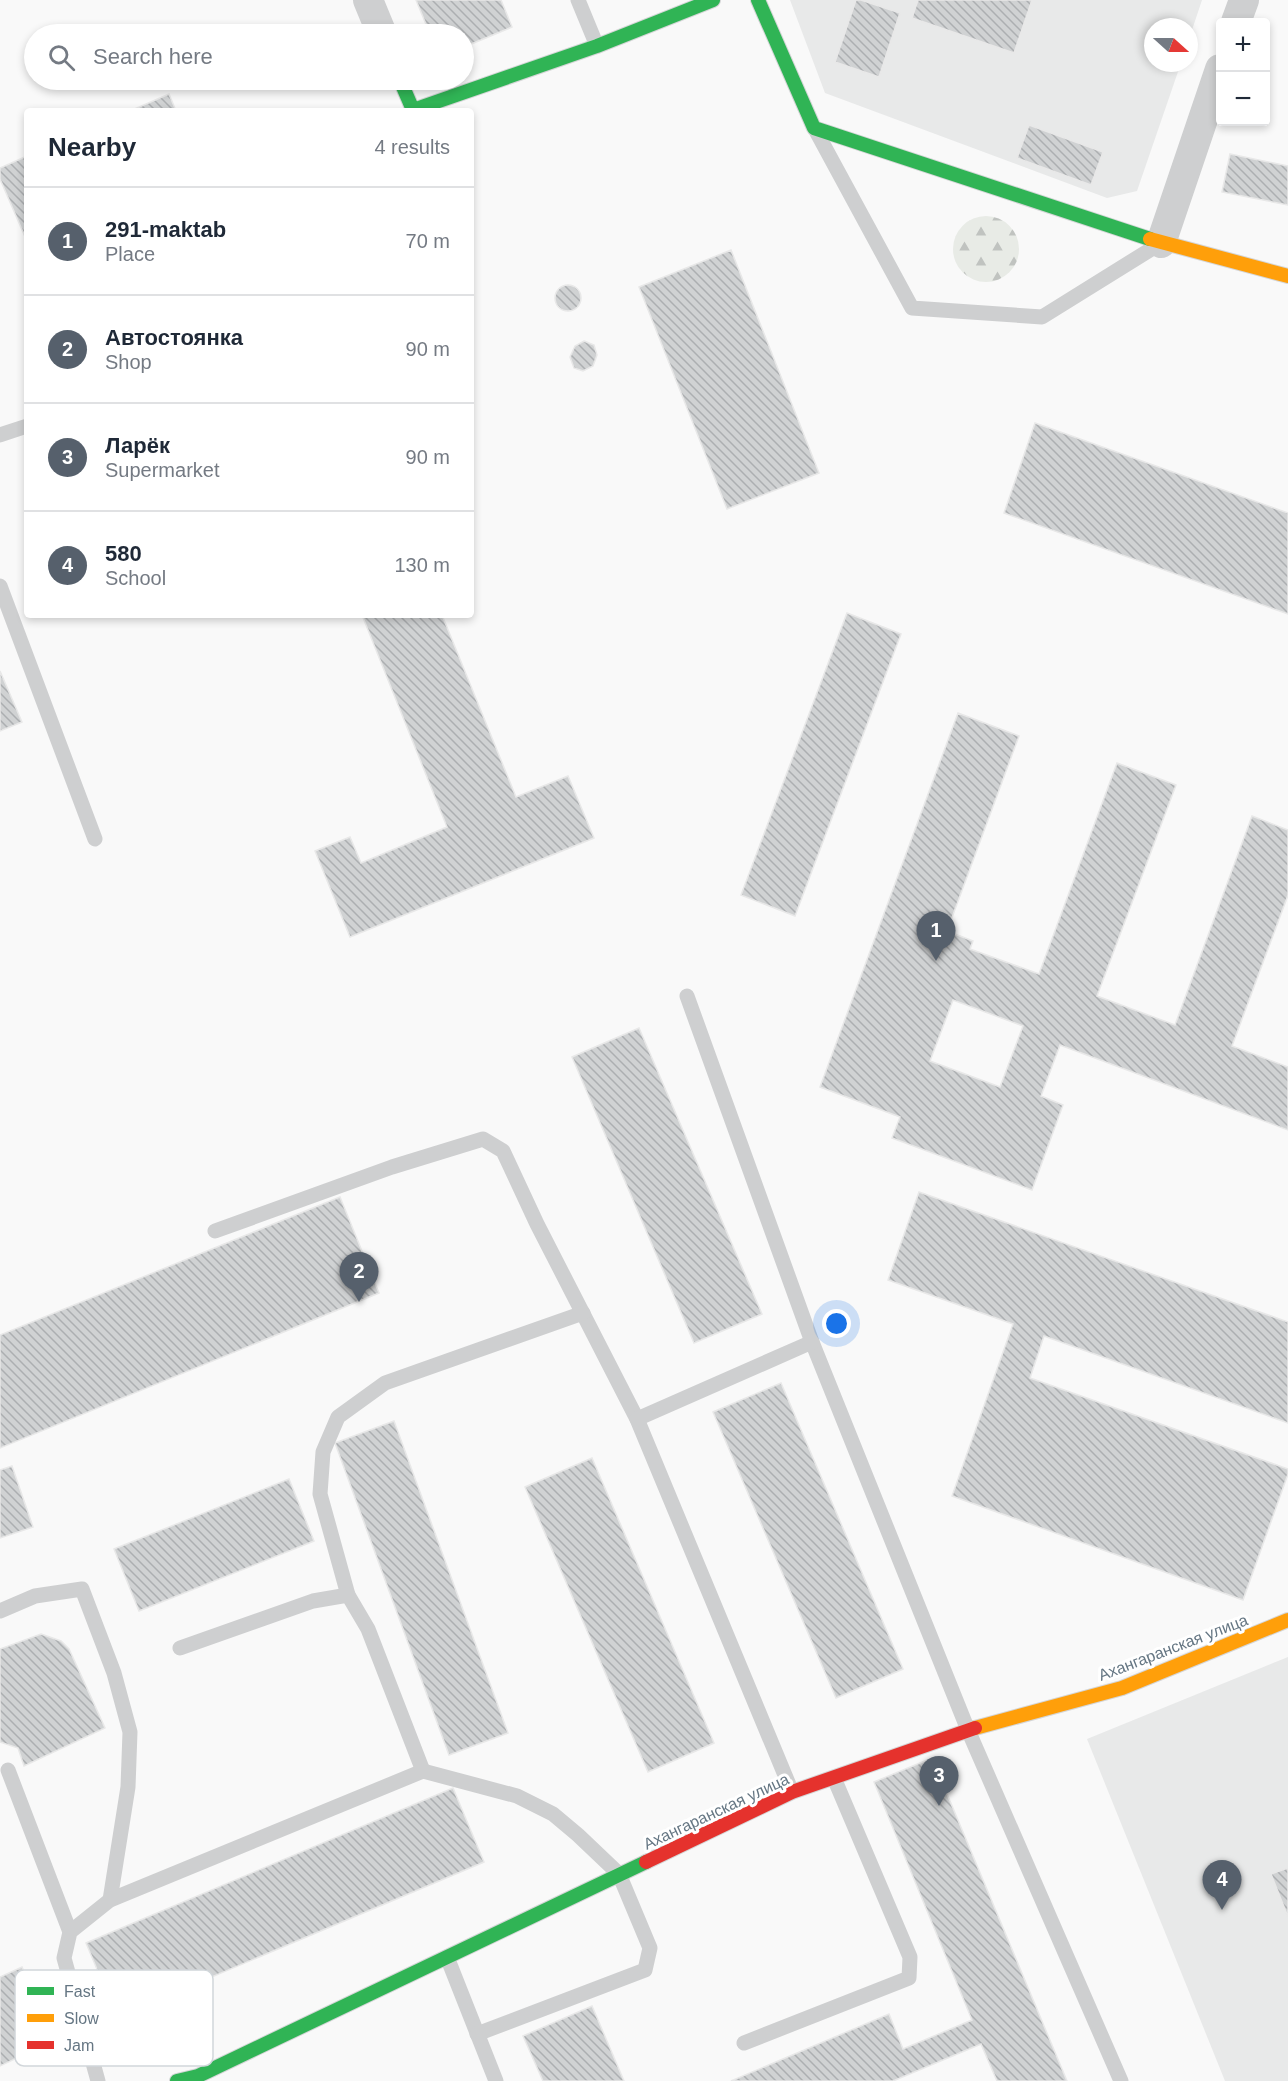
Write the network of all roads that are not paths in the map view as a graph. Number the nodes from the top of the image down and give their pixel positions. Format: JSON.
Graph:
{"nodes":[{"id":1,"x":368,"y":0,"type":"edge"},
{"id":2,"x":578,"y":0,"type":"edge"},
{"id":3,"x":713,"y":0,"type":"edge"},
{"id":4,"x":758,"y":0,"type":"edge"},
{"id":5,"x":1244,"y":0,"type":"edge"},
{"id":6,"x":1237,"y":18,"type":"edge"},
{"id":7,"x":378,"y":24,"type":"edge"},
{"id":8,"x":597,"y":46,"type":"junction"},
{"id":9,"x":1220,"y":72,"type":"edge"},
{"id":10,"x":474,"y":89,"type":"edge"},
{"id":11,"x":404,"y":90,"type":"edge"},
{"id":12,"x":472,"y":90,"type":"edge"},
{"id":13,"x":411,"y":108,"type":"edge"},
{"id":14,"x":421,"y":108,"type":"edge"},
{"id":15,"x":814,"y":128,"type":"junction"},
{"id":16,"x":1161,"y":243,"type":"junction"},
{"id":17,"x":1288,"y":276,"type":"edge"},
{"id":18,"x":24,"y":427,"type":"edge"},
{"id":19,"x":0,"y":435,"type":"edge"},
{"id":20,"x":0,"y":586,"type":"edge"},
{"id":21,"x":94,"y":839,"type":"dead end"},
{"id":22,"x":687,"y":996,"type":"dead end"},
{"id":23,"x":215,"y":1231,"type":"dead end"},
{"id":24,"x":583,"y":1313,"type":"junction"},
{"id":25,"x":812,"y":1342,"type":"junction"},
{"id":26,"x":637,"y":1419,"type":"junction"},
{"id":27,"x":348,"y":1595,"type":"junction"},
{"id":28,"x":0,"y":1611,"type":"edge"},
{"id":29,"x":1288,"y":1620,"type":"edge"},
{"id":30,"x":180,"y":1648,"type":"dead end"},
{"id":31,"x":968,"y":1730,"type":"junction"},
{"id":32,"x":8,"y":1770,"type":"dead end"},
{"id":33,"x":423,"y":1771,"type":"junction"},
{"id":34,"x":834,"y":1778,"type":"junction"},
{"id":35,"x":792,"y":1792,"type":"junction"},
{"id":36,"x":620,"y":1874,"type":"junction"},
{"id":37,"x":110,"y":1900,"type":"junction"},
{"id":38,"x":70,"y":1932,"type":"junction"},
{"id":39,"x":447,"y":1957,"type":"junction"},
{"id":40,"x":66,"y":1970,"type":"edge"},
{"id":41,"x":477,"y":2034,"type":"junction"},
{"id":42,"x":744,"y":2043,"type":"dead end"},
{"id":43,"x":94,"y":2066,"type":"edge"},
{"id":44,"x":98,"y":2081,"type":"edge"},
{"id":45,"x":177,"y":2081,"type":"edge"},
{"id":46,"x":496,"y":2081,"type":"edge"},
{"id":47,"x":1121,"y":2081,"type":"edge"}],
"edges":[{"from":1,"to":7,"type":"street"},
{"from":2,"to":8,"type":"lane"},
{"from":3,"to":8,"type":"street"},
{"from":4,"to":15,"type":"street"},
{"from":5,"to":6,"type":"street"},
{"from":8,"to":10,"type":"street"},
{"from":9,"to":16,"type":"street"},
{"from":11,"to":13,"type":"street"},
{"from":12,"to":14,"type":"street"},
{"from":15,"to":16,"type":"street"},
{"from":15,"to":16,"type":"lane"},
{"from":16,"to":17,"type":"street"},
{"from":18,"to":19,"type":"lane"},
{"from":20,"to":21,"type":"lane"},
{"from":22,"to":25,"type":"lane"},
{"from":23,"to":24,"type":"lane"},
{"from":24,"to":26,"type":"lane"},
{"from":24,"to":27,"type":"lane"},
{"from":25,"to":26,"type":"lane"},
{"from":25,"to":31,"type":"lane"},
{"from":26,"to":35,"type":"lane"},
{"from":27,"to":30,"type":"lane"},
{"from":27,"to":33,"type":"lane"},
{"from":28,"to":37,"type":"lane"},
{"from":29,"to":31,"type":"street","name":"Ахангаранская улица"},
{"from":31,"to":34,"type":"street","name":"Ахангаранская улица"},
{"from":31,"to":47,"type":"lane"},
{"from":32,"to":38,"type":"lane"},
{"from":33,"to":36,"type":"lane"},
{"from":33,"to":37,"type":"lane"},
{"from":34,"to":35,"type":"street","name":"Ахангаранская улица"},
{"from":34,"to":42,"type":"lane"},
{"from":35,"to":36,"type":"street","name":"Ахангаранская улица"},
{"from":36,"to":39,"type":"street","name":"Ахангаранская улица"},
{"from":36,"to":41,"type":"lane"},
{"from":37,"to":38,"type":"lane"},
{"from":38,"to":40,"type":"lane"},
{"from":39,"to":41,"type":"lane"},
{"from":39,"to":45,"type":"street","name":"Ахангаранская улица"},
{"from":41,"to":46,"type":"lane"},
{"from":43,"to":44,"type":"lane"}]}
